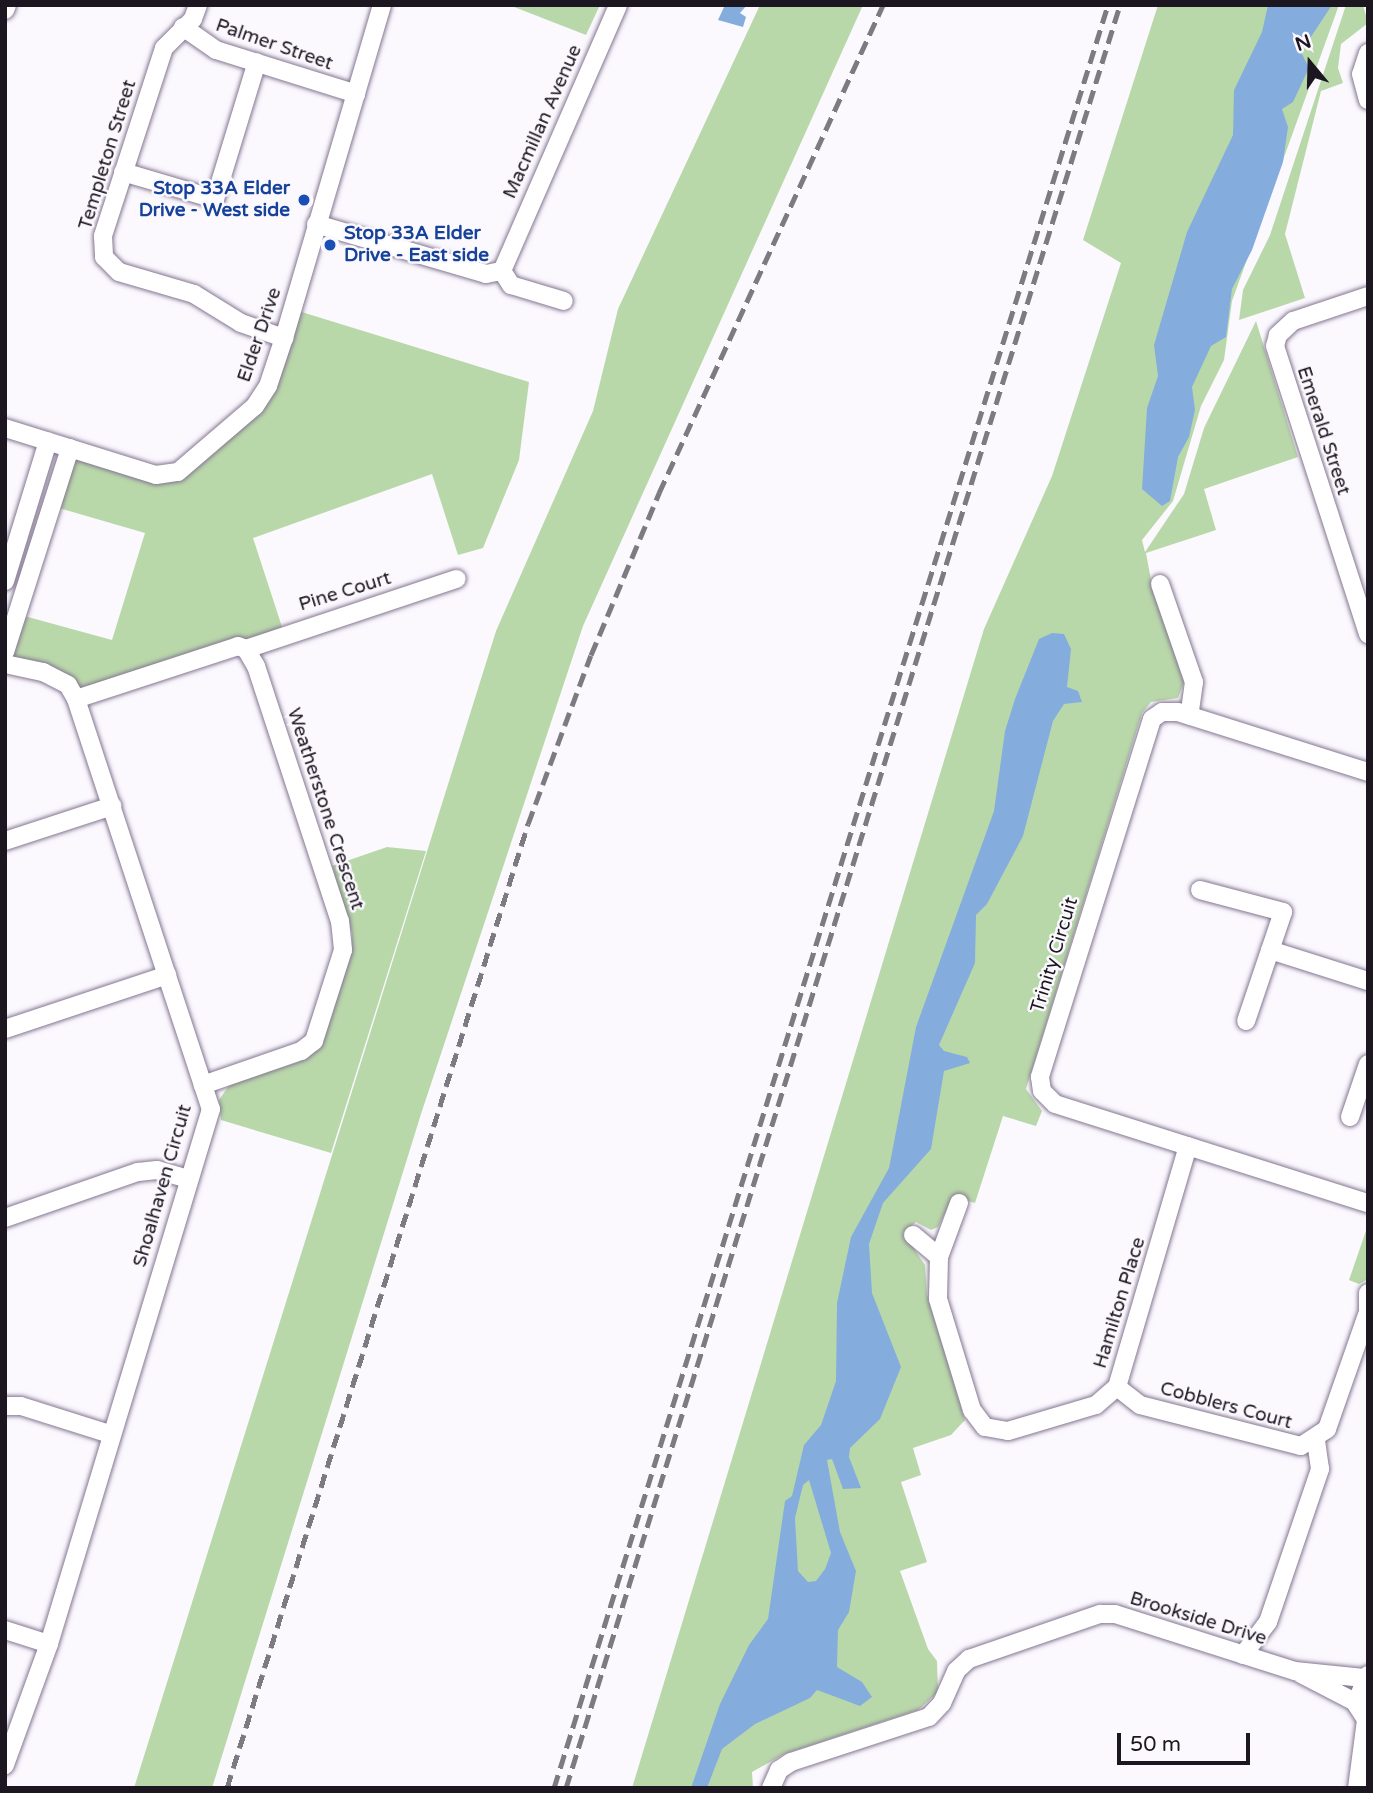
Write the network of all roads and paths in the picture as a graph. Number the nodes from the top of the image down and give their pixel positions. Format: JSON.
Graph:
{"nodes":[{"id":1,"x":7,"y":5,"type":"edge"},
{"id":2,"x":198,"y":5,"type":"edge"},
{"id":3,"x":382,"y":5,"type":"edge"},
{"id":4,"x":618,"y":5,"type":"edge"},
{"id":5,"x":5,"y":10,"type":"edge"},
{"id":6,"x":183,"y":27,"type":"junction"},
{"id":7,"x":1368,"y":53,"type":"edge"},
{"id":8,"x":257,"y":62,"type":"junction"},
{"id":9,"x":356,"y":94,"type":"junction"},
{"id":10,"x":1368,"y":100,"type":"edge"},
{"id":11,"x":123,"y":172,"type":"junction"},
{"id":12,"x":316,"y":224,"type":"junction"},
{"id":13,"x":502,"y":271,"type":"junction"},
{"id":14,"x":1368,"y":296,"type":"edge"},
{"id":15,"x":564,"y":302,"type":"dead end"},
{"id":16,"x":284,"y":338,"type":"junction"},
{"id":17,"x":5,"y":428,"type":"edge"},
{"id":18,"x":48,"y":441,"type":"junction"},
{"id":19,"x":70,"y":448,"type":"junction"},
{"id":20,"x":457,"y":579,"type":"dead end"},
{"id":21,"x":5,"y":581,"type":"edge"},
{"id":22,"x":1160,"y":584,"type":"dead end"},
{"id":23,"x":1368,"y":634,"type":"edge"},
{"id":24,"x":246,"y":649,"type":"junction"},
{"id":25,"x":5,"y":652,"type":"edge"},
{"id":26,"x":5,"y":664,"type":"edge"},
{"id":27,"x":76,"y":699,"type":"junction"},
{"id":28,"x":1189,"y":716,"type":"junction"},
{"id":29,"x":1368,"y":772,"type":"edge"},
{"id":30,"x":112,"y":806,"type":"junction"},
{"id":31,"x":5,"y":841,"type":"edge"},
{"id":32,"x":1200,"y":890,"type":"dead end"},
{"id":33,"x":1270,"y":950,"type":"junction"},
{"id":34,"x":167,"y":975,"type":"junction"},
{"id":35,"x":1368,"y":981,"type":"edge"},
{"id":36,"x":1246,"y":1021,"type":"dead end"},
{"id":37,"x":5,"y":1029,"type":"edge"},
{"id":38,"x":1368,"y":1064,"type":"edge"},
{"id":39,"x":203,"y":1084,"type":"junction"},
{"id":40,"x":1350,"y":1117,"type":"dead end"},
{"id":41,"x":1188,"y":1146,"type":"junction"},
{"id":42,"x":189,"y":1179,"type":"junction"},
{"id":43,"x":959,"y":1203,"type":"dead end"},
{"id":44,"x":1368,"y":1203,"type":"edge"},
{"id":45,"x":5,"y":1218,"type":"edge"},
{"id":46,"x":913,"y":1234,"type":"dead end"},
{"id":47,"x":939,"y":1257,"type":"junction"},
{"id":48,"x":1368,"y":1293,"type":"edge"},
{"id":49,"x":1368,"y":1311,"type":"edge"},
{"id":50,"x":1117,"y":1387,"type":"junction"},
{"id":51,"x":5,"y":1406,"type":"edge"},
{"id":52,"x":110,"y":1434,"type":"junction"},
{"id":53,"x":1316,"y":1440,"type":"junction"},
{"id":54,"x":1297,"y":1446,"type":"junction"},
{"id":55,"x":1311,"y":1484,"type":"junction"},
{"id":56,"x":1268,"y":1622,"type":"junction"},
{"id":57,"x":5,"y":1630,"type":"edge"},
{"id":58,"x":49,"y":1644,"type":"junction"},
{"id":59,"x":1243,"y":1655,"type":"junction"},
{"id":60,"x":1271,"y":1663,"type":"junction"},
{"id":61,"x":1295,"y":1671,"type":"junction"},
{"id":62,"x":1366,"y":1677,"type":"edge"},
{"id":63,"x":1364,"y":1714,"type":"edge"},
{"id":64,"x":5,"y":1765,"type":"edge"},
{"id":65,"x":1368,"y":1775,"type":"edge"},
{"id":66,"x":771,"y":1788,"type":"edge"},
{"id":67,"x":1359,"y":1788,"type":"edge"}],
"edges":[{"from":1,"to":5,"type":"street"},
{"from":2,"to":6,"type":"street","name":"Templeton Street"},
{"from":3,"to":9,"type":"street","name":"Elder Drive"},
{"from":4,"to":13,"type":"street","name":"Macmillan Avenue"},
{"from":6,"to":8,"type":"street","name":"Palmer Street"},
{"from":6,"to":11,"type":"street","name":"Templeton Street"},
{"from":7,"to":10,"type":"street"},
{"from":8,"to":9,"type":"street","name":"Palmer Street"},
{"from":8,"to":11,"type":"street"},
{"from":9,"to":12,"type":"street","name":"Elder Drive"},
{"from":11,"to":16,"type":"street","name":"Templeton Street"},
{"from":12,"to":13,"type":"street"},
{"from":12,"to":16,"type":"street","name":"Elder Drive"},
{"from":13,"to":15,"type":"street"},
{"from":14,"to":23,"type":"street","name":"Emerald Street"},
{"from":16,"to":19,"type":"street","name":"Elder Drive"},
{"from":17,"to":18,"type":"street","name":"Elder Drive"},
{"from":18,"to":19,"type":"street","name":"Elder Drive"},
{"from":18,"to":21,"type":"street"},
{"from":19,"to":25,"type":"street"},
{"from":20,"to":24,"type":"street","name":"Pine Court"},
{"from":22,"to":28,"type":"street"},
{"from":24,"to":27,"type":"street"},
{"from":24,"to":39,"type":"street","name":"Weatherstone Crescent"},
{"from":26,"to":27,"type":"street","name":"Shoalhaven Circuit"},
{"from":27,"to":30,"type":"street","name":"Shoalhaven Circuit"},
{"from":28,"to":29,"type":"street","name":"Trinity Circuit"},
{"from":28,"to":41,"type":"street","name":"Trinity Circuit"},
{"from":30,"to":31,"type":"street"},
{"from":30,"to":34,"type":"street","name":"Shoalhaven Circuit"},
{"from":32,"to":33,"type":"street"},
{"from":33,"to":35,"type":"street"},
{"from":33,"to":36,"type":"street"},
{"from":34,"to":37,"type":"street"},
{"from":34,"to":39,"type":"street","name":"Shoalhaven Circuit"},
{"from":38,"to":40,"type":"street"},
{"from":39,"to":42,"type":"street","name":"Shoalhaven Circuit"},
{"from":41,"to":44,"type":"street","name":"Trinity Circuit"},
{"from":41,"to":50,"type":"street","name":"Hamilton Place"},
{"from":42,"to":45,"type":"street"},
{"from":42,"to":52,"type":"street","name":"Shoalhaven Circuit"},
{"from":43,"to":47,"type":"street","name":"Hamilton Place"},
{"from":46,"to":47,"type":"street"},
{"from":47,"to":50,"type":"street","name":"Hamilton Place"},
{"from":48,"to":49,"type":"street","name":"Cobblers Court"},
{"from":49,"to":53,"type":"street","name":"Cobblers Court"},
{"from":50,"to":54,"type":"street","name":"Cobblers Court"},
{"from":51,"to":52,"type":"street"},
{"from":52,"to":58,"type":"street","name":"Shoalhaven Circuit"},
{"from":53,"to":54,"type":"street","name":"Cobblers Court"},
{"from":53,"to":55,"type":"street"},
{"from":54,"to":55,"type":"street"},
{"from":55,"to":56,"type":"street"},
{"from":56,"to":59,"type":"street"},
{"from":56,"to":60,"type":"street"},
{"from":57,"to":58,"type":"street"},
{"from":58,"to":64,"type":"street","name":"Shoalhaven Circuit"},
{"from":59,"to":60,"type":"street","name":"Brookside Drive"},
{"from":59,"to":66,"type":"street","name":"Brookside Drive"},
{"from":60,"to":61,"type":"street","name":"Brookside Drive"},
{"from":61,"to":62,"type":"street","name":"Brookside Drive"},
{"from":61,"to":63,"type":"street","name":"Brookside Drive"},
{"from":62,"to":63,"type":"street"},
{"from":63,"to":67,"type":"street"},
{"from":65,"to":67,"type":"street"}]}
